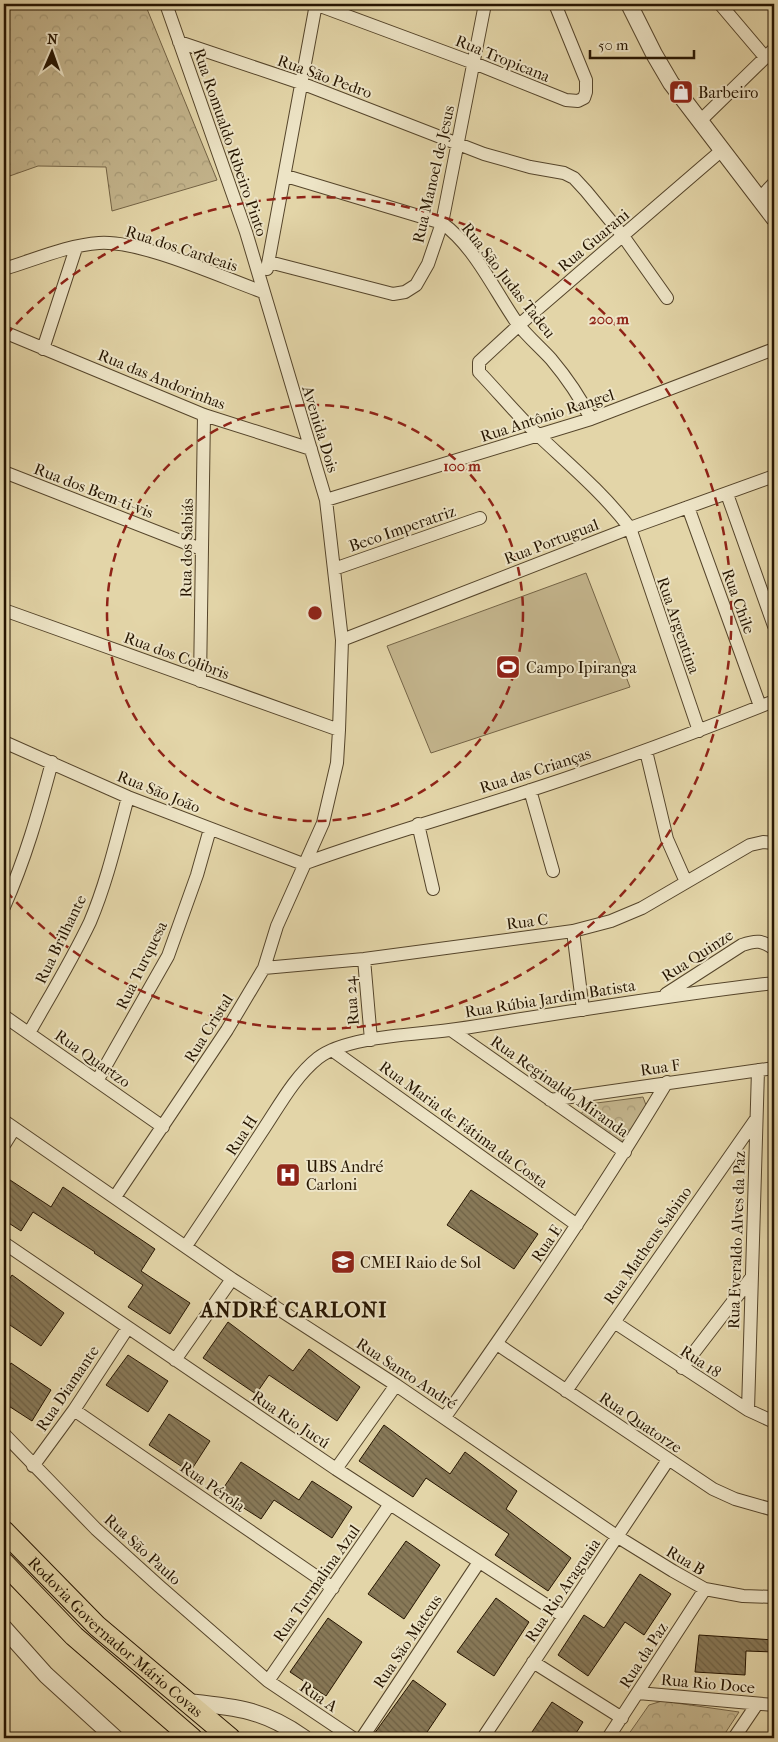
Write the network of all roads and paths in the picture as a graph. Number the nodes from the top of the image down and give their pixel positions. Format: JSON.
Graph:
{"nodes":[{"id":1,"x":166,"y":4,"type":"edge"},
{"id":2,"x":316,"y":4,"type":"edge"},
{"id":3,"x":485,"y":4,"type":"edge"},
{"id":4,"x":555,"y":4,"type":"edge"},
{"id":5,"x":628,"y":4,"type":"edge"},
{"id":6,"x":720,"y":4,"type":"edge"},
{"id":7,"x":179,"y":42,"type":"junction"},
{"id":8,"x":770,"y":53,"type":"edge"},
{"id":9,"x":474,"y":63,"type":"junction"},
{"id":10,"x":301,"y":83,"type":"junction"},
{"id":11,"x":700,"y":121,"type":"junction"},
{"id":12,"x":458,"y":144,"type":"junction"},
{"id":13,"x":722,"y":150,"type":"junction"},
{"id":14,"x":286,"y":176,"type":"junction"},
{"id":15,"x":774,"y":183,"type":"edge"},
{"id":16,"x":760,"y":198,"type":"junction"},
{"id":17,"x":774,"y":218,"type":"edge"},
{"id":18,"x":442,"y":223,"type":"junction"},
{"id":19,"x":623,"y":236,"type":"junction"},
{"id":20,"x":76,"y":248,"type":"junction"},
{"id":21,"x":269,"y":262,"type":"junction"},
{"id":22,"x":4,"y":269,"type":"edge"},
{"id":23,"x":263,"y":292,"type":"junction"},
{"id":24,"x":666,"y":298,"type":"dead end"},
{"id":25,"x":519,"y":325,"type":"junction"},
{"id":26,"x":4,"y":332,"type":"edge"},
{"id":27,"x":43,"y":349,"type":"junction"},
{"id":28,"x":774,"y":349,"type":"edge"},
{"id":29,"x":486,"y":355,"type":"joint"},
{"id":30,"x":204,"y":415,"type":"junction"},
{"id":31,"x":591,"y":419,"type":"junction"},
{"id":32,"x":539,"y":436,"type":"junction"},
{"id":33,"x":311,"y":450,"type":"junction"},
{"id":34,"x":4,"y":472,"type":"edge"},
{"id":35,"x":774,"y":476,"type":"edge"},
{"id":36,"x":727,"y":494,"type":"junction"},
{"id":37,"x":326,"y":500,"type":"junction"},
{"id":38,"x":688,"y":507,"type":"junction"},
{"id":39,"x":480,"y":518,"type":"dead end"},
{"id":40,"x":630,"y":528,"type":"junction"},
{"id":41,"x":201,"y":549,"type":"junction"},
{"id":42,"x":334,"y":569,"type":"junction"},
{"id":43,"x":4,"y":610,"type":"edge"},
{"id":44,"x":774,"y":626,"type":"edge"},
{"id":45,"x":342,"y":640,"type":"junction"},
{"id":46,"x":200,"y":681,"type":"junction"},
{"id":47,"x":774,"y":701,"type":"edge"},
{"id":48,"x":760,"y":706,"type":"junction"},
{"id":49,"x":339,"y":730,"type":"junction"},
{"id":50,"x":698,"y":732,"type":"junction"},
{"id":51,"x":4,"y":742,"type":"edge"},
{"id":52,"x":646,"y":751,"type":"junction"},
{"id":53,"x":52,"y":762,"type":"junction"},
{"id":54,"x":530,"y":790,"type":"junction"},
{"id":55,"x":128,"y":797,"type":"junction"},
{"id":56,"x":418,"y":824,"type":"junction"},
{"id":57,"x":210,"y":830,"type":"junction"},
{"id":58,"x":774,"y":843,"type":"edge"},
{"id":59,"x":304,"y":864,"type":"junction"},
{"id":60,"x":553,"y":871,"type":"dead end"},
{"id":61,"x":686,"y":882,"type":"junction"},
{"id":62,"x":433,"y":889,"type":"dead end"},
{"id":63,"x":4,"y":906,"type":"edge"},
{"id":64,"x":573,"y":931,"type":"junction"},
{"id":65,"x":774,"y":949,"type":"edge"},
{"id":66,"x":364,"y":958,"type":"junction"},
{"id":67,"x":264,"y":968,"type":"junction"},
{"id":68,"x":774,"y":983,"type":"edge"},
{"id":69,"x":664,"y":996,"type":"junction"},
{"id":70,"x":583,"y":1010,"type":"junction"},
{"id":71,"x":4,"y":1016,"type":"edge"},
{"id":72,"x":451,"y":1030,"type":"junction"},
{"id":73,"x":29,"y":1033,"type":"junction"},
{"id":74,"x":371,"y":1040,"type":"junction"},
{"id":75,"x":332,"y":1050,"type":"junction"},
{"id":76,"x":774,"y":1068,"type":"edge"},
{"id":77,"x":758,"y":1070,"type":"junction"},
{"id":78,"x":97,"y":1081,"type":"junction"},
{"id":79,"x":667,"y":1082,"type":"junction"},
{"id":80,"x":550,"y":1100,"type":"junction"},
{"id":81,"x":756,"y":1119,"type":"junction"},
{"id":82,"x":9,"y":1125,"type":"edge"},
{"id":83,"x":163,"y":1127,"type":"junction"},
{"id":84,"x":4,"y":1145,"type":"edge"},
{"id":85,"x":625,"y":1152,"type":"junction"},
{"id":86,"x":116,"y":1197,"type":"junction"},
{"id":87,"x":577,"y":1226,"type":"junction"},
{"id":88,"x":4,"y":1243,"type":"edge"},
{"id":89,"x":186,"y":1246,"type":"junction"},
{"id":90,"x":751,"y":1278,"type":"junction"},
{"id":91,"x":232,"y":1279,"type":"junction"},
{"id":92,"x":614,"y":1322,"type":"junction"},
{"id":93,"x":127,"y":1329,"type":"junction"},
{"id":94,"x":497,"y":1344,"type":"junction"},
{"id":95,"x":175,"y":1360,"type":"junction"},
{"id":96,"x":682,"y":1368,"type":"junction"},
{"id":97,"x":396,"y":1385,"type":"junction"},
{"id":98,"x":566,"y":1392,"type":"junction"},
{"id":99,"x":74,"y":1410,"type":"junction"},
{"id":100,"x":748,"y":1410,"type":"junction"},
{"id":101,"x":445,"y":1417,"type":"junction"},
{"id":102,"x":774,"y":1422,"type":"edge"},
{"id":103,"x":4,"y":1434,"type":"edge"},
{"id":104,"x":668,"y":1460,"type":"junction"},
{"id":105,"x":33,"y":1466,"type":"junction"},
{"id":106,"x":336,"y":1469,"type":"junction"},
{"id":107,"x":390,"y":1504,"type":"junction"},
{"id":108,"x":774,"y":1510,"type":"edge"},
{"id":109,"x":4,"y":1531,"type":"edge"},
{"id":110,"x":618,"y":1537,"type":"junction"},
{"id":111,"x":479,"y":1562,"type":"junction"},
{"id":112,"x":4,"y":1563,"type":"edge"},
{"id":113,"x":333,"y":1588,"type":"junction"},
{"id":114,"x":705,"y":1590,"type":"junction"},
{"id":115,"x":774,"y":1597,"type":"edge"},
{"id":116,"x":563,"y":1616,"type":"junction"},
{"id":117,"x":4,"y":1628,"type":"edge"},
{"id":118,"x":533,"y":1662,"type":"junction"},
{"id":119,"x":268,"y":1681,"type":"junction"},
{"id":120,"x":638,"y":1693,"type":"junction"},
{"id":121,"x":187,"y":1702,"type":"junction"},
{"id":122,"x":757,"y":1704,"type":"junction"},
{"id":123,"x":774,"y":1705,"type":"edge"},
{"id":124,"x":622,"y":1718,"type":"junction"},
{"id":125,"x":115,"y":1738,"type":"edge"},
{"id":126,"x":192,"y":1738,"type":"edge"},
{"id":127,"x":230,"y":1738,"type":"edge"},
{"id":128,"x":304,"y":1738,"type":"edge"},
{"id":129,"x":352,"y":1738,"type":"edge"},
{"id":130,"x":362,"y":1738,"type":"edge"},
{"id":131,"x":483,"y":1738,"type":"edge"},
{"id":132,"x":608,"y":1738,"type":"edge"},
{"id":133,"x":734,"y":1738,"type":"edge"}],
"edges":[{"from":1,"to":7,"type":"street","name":"Rua Romualdo Ribeiro Pinto"},
{"from":2,"to":9,"type":"street","name":"Rua Tropicana"},
{"from":2,"to":10,"type":"street","name":"Avenida Dois"},
{"from":3,"to":9,"type":"street","name":"Rua Manoel de Jesus"},
{"from":4,"to":9,"type":"street","name":"Rua Tropicana"},
{"from":5,"to":11,"type":"street"},
{"from":6,"to":8,"type":"street"},
{"from":7,"to":10,"type":"street","name":"Rua São Pedro"},
{"from":7,"to":23,"type":"street","name":"Rua Romualdo Ribeiro Pinto"},
{"from":8,"to":11,"type":"street"},
{"from":9,"to":12,"type":"street","name":"Rua Manoel de Jesus"},
{"from":10,"to":12,"type":"street","name":"Rua São Pedro"},
{"from":10,"to":14,"type":"street","name":"Avenida Dois"},
{"from":11,"to":13,"type":"street"},
{"from":12,"to":18,"type":"street","name":"Rua Manoel de Jesus"},
{"from":12,"to":19,"type":"street","name":"Rua São Pedro"},
{"from":13,"to":16,"type":"street"},
{"from":13,"to":19,"type":"street","name":"Rua Guarani"},
{"from":14,"to":18,"type":"street","name":"Rua São Judas Tadeu"},
{"from":14,"to":21,"type":"street","name":"Avenida Dois"},
{"from":15,"to":16,"type":"street"},
{"from":16,"to":17,"type":"street"},
{"from":18,"to":21,"type":"street","name":"Rua Manoel de Jesus"},
{"from":18,"to":25,"type":"street","name":"Rua São Judas Tadeu"},
{"from":19,"to":24,"type":"street","name":"Rua São Pedro"},
{"from":19,"to":25,"type":"street","name":"Rua Guarani"},
{"from":20,"to":22,"type":"street","name":"Rua dos Cardeais"},
{"from":20,"to":23,"type":"street","name":"Rua dos Cardeais"},
{"from":20,"to":27,"type":"street"},
{"from":21,"to":23,"type":"street","name":"Avenida Dois"},
{"from":23,"to":33,"type":"street","name":"Avenida Dois"},
{"from":25,"to":29,"type":"street","name":"Rua Guarani"},
{"from":25,"to":31,"type":"street","name":"Rua São Judas Tadeu"},
{"from":26,"to":27,"type":"street","name":"Rua das Andorinhas"},
{"from":27,"to":30,"type":"street","name":"Rua das Andorinhas"},
{"from":28,"to":31,"type":"street","name":"Rua Antônio Rangel"},
{"from":29,"to":32,"type":"street","name":"Rua Argentina"},
{"from":30,"to":33,"type":"street","name":"Rua das Andorinhas"},
{"from":30,"to":41,"type":"street","name":"Rua dos Sabiás"},
{"from":31,"to":32,"type":"street","name":"Rua Antônio Rangel"},
{"from":32,"to":37,"type":"street","name":"Rua Antônio Rangel"},
{"from":32,"to":40,"type":"street","name":"Rua Argentina"},
{"from":33,"to":37,"type":"street","name":"Avenida Dois"},
{"from":34,"to":41,"type":"street","name":"Rua dos Bem-ti-vis"},
{"from":35,"to":36,"type":"street","name":"Rua Portugual"},
{"from":36,"to":38,"type":"street","name":"Rua Portugual"},
{"from":36,"to":44,"type":"street"},
{"from":37,"to":42,"type":"street","name":"Avenida Dois"},
{"from":38,"to":40,"type":"street","name":"Rua Portugual"},
{"from":38,"to":48,"type":"street","name":"Rua Chile"},
{"from":39,"to":42,"type":"street","name":"Beco Imperatriz"},
{"from":40,"to":45,"type":"street","name":"Rua Portugual"},
{"from":40,"to":50,"type":"street","name":"Rua Argentina"},
{"from":41,"to":46,"type":"street","name":"Rua dos Sabiás"},
{"from":42,"to":45,"type":"street","name":"Avenida Dois"},
{"from":43,"to":46,"type":"street","name":"Rua dos Colibris"},
{"from":45,"to":49,"type":"street","name":"Avenida Dois"},
{"from":46,"to":49,"type":"street","name":"Rua dos Colibris"},
{"from":47,"to":48,"type":"street","name":"Rua das Crianças"},
{"from":48,"to":50,"type":"street","name":"Rua das Crianças"},
{"from":49,"to":59,"type":"street","name":"Avenida Dois"},
{"from":50,"to":52,"type":"street","name":"Rua das Crianças"},
{"from":51,"to":53,"type":"street","name":"Rua São João"},
{"from":52,"to":54,"type":"street","name":"Rua das Crianças"},
{"from":52,"to":61,"type":"street"},
{"from":53,"to":55,"type":"street","name":"Rua São João"},
{"from":53,"to":63,"type":"street"},
{"from":54,"to":56,"type":"street","name":"Rua das Crianças"},
{"from":54,"to":60,"type":"street"},
{"from":55,"to":57,"type":"street","name":"Rua São João"},
{"from":55,"to":73,"type":"street","name":"Rua Brilhante"},
{"from":56,"to":59,"type":"street","name":"Rua das Crianças"},
{"from":56,"to":62,"type":"street"},
{"from":57,"to":59,"type":"street","name":"Rua São João"},
{"from":57,"to":78,"type":"street","name":"Rua Turquesa"},
{"from":58,"to":61,"type":"street","name":"Rua C"},
{"from":59,"to":67,"type":"street","name":"Rua Cristal"},
{"from":61,"to":64,"type":"street","name":"Rua C"},
{"from":64,"to":66,"type":"street","name":"Rua C"},
{"from":64,"to":70,"type":"street"},
{"from":65,"to":69,"type":"street","name":"Rua Quinze"},
{"from":66,"to":67,"type":"street","name":"Rua C"},
{"from":66,"to":74,"type":"street","name":"Rua 24"},
{"from":67,"to":83,"type":"street","name":"Rua Cristal"},
{"from":68,"to":69,"type":"street","name":"Rua Rúbia Jardim Batista"},
{"from":69,"to":70,"type":"street","name":"Rua Rúbia Jardim Batista"},
{"from":70,"to":72,"type":"street","name":"Rua Rúbia Jardim Batista"},
{"from":71,"to":73,"type":"street","name":"Rua Quartzo"},
{"from":72,"to":74,"type":"street","name":"Rua Rúbia Jardim Batista"},
{"from":72,"to":80,"type":"street","name":"Rua Reginaldo Miranda"},
{"from":73,"to":78,"type":"street","name":"Rua Quartzo"},
{"from":74,"to":75,"type":"street","name":"Rua Rúbia Jardim Batista"},
{"from":75,"to":87,"type":"street","name":"Rua Maria de Fátima da Costa"},
{"from":75,"to":89,"type":"street","name":"Rua H"},
{"from":76,"to":77,"type":"street","name":"Rua F"},
{"from":77,"to":79,"type":"street","name":"Rua F"},
{"from":77,"to":81,"type":"street","name":"Rua Everaldo Alves da Paz"},
{"from":78,"to":83,"type":"street","name":"Rua Quartzo"},
{"from":79,"to":80,"type":"street","name":"Rua F"},
{"from":79,"to":85,"type":"street","name":"Rua E"},
{"from":80,"to":85,"type":"street","name":"Rua Reginaldo Miranda"},
{"from":81,"to":90,"type":"street","name":"Rua Everaldo Alves da Paz"},
{"from":81,"to":92,"type":"street","name":"Rua Matheus Sabino"},
{"from":82,"to":84,"type":"street"},
{"from":82,"to":86,"type":"street","name":"Rua Santo André"},
{"from":83,"to":86,"type":"street","name":"Rua Cristal"},
{"from":85,"to":87,"type":"street","name":"Rua E"},
{"from":86,"to":89,"type":"street","name":"Rua Santo André"},
{"from":87,"to":94,"type":"street","name":"Rua E"},
{"from":88,"to":93,"type":"street","name":"Rua Rio Jucú"},
{"from":89,"to":91,"type":"street","name":"Rua Santo André"},
{"from":90,"to":96,"type":"street"},
{"from":90,"to":100,"type":"street","name":"Rua Everaldo Alves da Paz"},
{"from":91,"to":95,"type":"street"},
{"from":91,"to":97,"type":"street","name":"Rua Santo André"},
{"from":92,"to":96,"type":"street","name":"Rua 18"},
{"from":92,"to":98,"type":"street","name":"Rua Matheus Sabino"},
{"from":93,"to":95,"type":"street","name":"Rua Rio Jucú"},
{"from":93,"to":99,"type":"street","name":"Rua Diamante"},
{"from":94,"to":98,"type":"street","name":"Rua Quatorze"},
{"from":94,"to":101,"type":"street","name":"Rua E"},
{"from":95,"to":106,"type":"street","name":"Rua Rio Jucú"},
{"from":96,"to":100,"type":"street","name":"Rua 18"},
{"from":97,"to":101,"type":"street","name":"Rua Santo André"},
{"from":97,"to":106,"type":"street"},
{"from":98,"to":104,"type":"street","name":"Rua Quatorze"},
{"from":99,"to":105,"type":"street","name":"Rua Diamante"},
{"from":99,"to":113,"type":"street","name":"Rua Pérola"},
{"from":100,"to":102,"type":"street","name":"Rua 18"},
{"from":101,"to":110,"type":"street","name":"Rua Santo André"},
{"from":103,"to":105,"type":"street","name":"Rua São Paulo"},
{"from":104,"to":108,"type":"street","name":"Rua Quatorze"},
{"from":104,"to":110,"type":"street","name":"Rua Rio Araguaia"},
{"from":105,"to":119,"type":"street","name":"Rua São Paulo"},
{"from":106,"to":107,"type":"street","name":"Rua Rio Jucú"},
{"from":107,"to":111,"type":"street","name":"Rua Rio Jucú"},
{"from":107,"to":113,"type":"street","name":"Rua Turmalina Azul"},
{"from":109,"to":121,"type":"main road","name":"Rodovia Governador Mário Covas"},
{"from":110,"to":114,"type":"street","name":"Rua B"},
{"from":110,"to":116,"type":"street","name":"Rua Rio Araguaia"},
{"from":111,"to":116,"type":"street","name":"Rua Rio Jucú"},
{"from":111,"to":130,"type":"street","name":"Rua São Mateus"},
{"from":112,"to":126,"type":"main road","name":"Rodovia Governador Mário Covas"},
{"from":113,"to":119,"type":"street","name":"Rua Turmalina Azul"},
{"from":114,"to":115,"type":"street","name":"Rua B"},
{"from":114,"to":120,"type":"street","name":"Rua da Paz"},
{"from":116,"to":118,"type":"street","name":"Rua Rio Araguaia"},
{"from":117,"to":125,"type":"street"},
{"from":118,"to":124,"type":"street"},
{"from":118,"to":131,"type":"street","name":"Rua Rio Araguaia"},
{"from":119,"to":129,"type":"street","name":"Rua A"},
{"from":120,"to":122,"type":"street","name":"Rua Rio Doce"},
{"from":120,"to":124,"type":"street","name":"Rua da Paz"},
{"from":121,"to":127,"type":"main road","name":"Rodovia Governador Mário Covas"},
{"from":121,"to":128,"type":"street"},
{"from":122,"to":123,"type":"street","name":"Rua Rio Doce"},
{"from":122,"to":133,"type":"street"},
{"from":124,"to":132,"type":"street","name":"Rua da Paz"}]}
